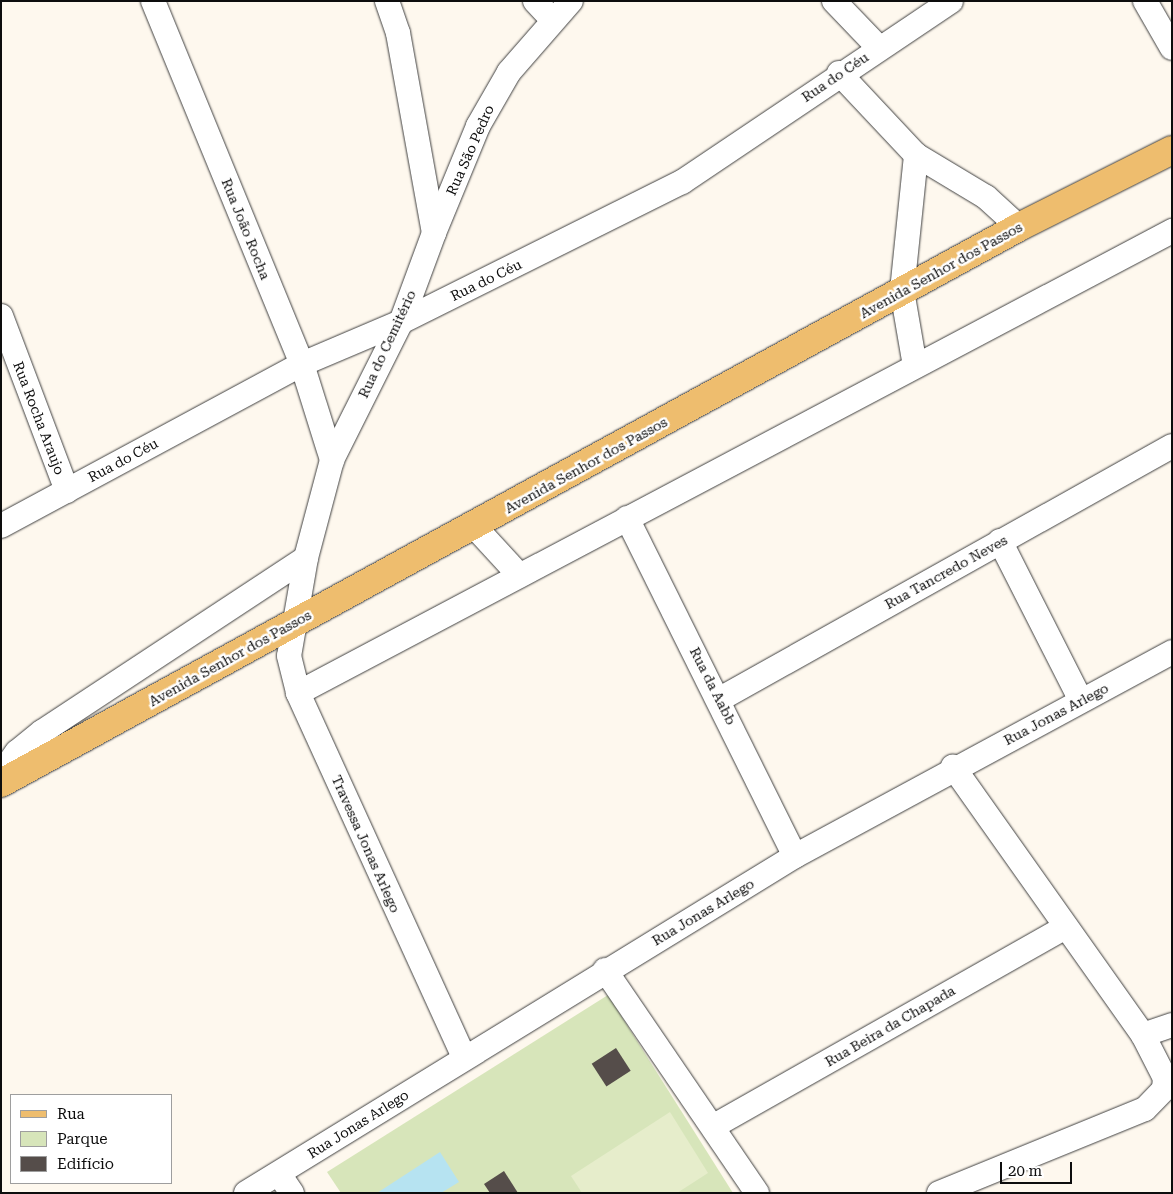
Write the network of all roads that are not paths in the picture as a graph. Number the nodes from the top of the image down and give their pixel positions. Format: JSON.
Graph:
{"nodes":[{"id":1,"x":152,"y":1,"type":"edge"},
{"id":2,"x":387,"y":1,"type":"edge"},
{"id":3,"x":534,"y":1,"type":"edge"},
{"id":4,"x":571,"y":1,"type":"edge"},
{"id":5,"x":834,"y":1,"type":"edge"},
{"id":6,"x":951,"y":1,"type":"edge"},
{"id":7,"x":1145,"y":1,"type":"edge"},
{"id":8,"x":552,"y":19,"type":"junction"},
{"id":9,"x":879,"y":48,"type":"junction"},
{"id":10,"x":1172,"y":48,"type":"edge"},
{"id":11,"x":839,"y":73,"type":"junction"},
{"id":12,"x":1172,"y":150,"type":"edge"},
{"id":13,"x":916,"y":155,"type":"junction"},
{"id":14,"x":1020,"y":227,"type":"junction"},
{"id":15,"x":1172,"y":231,"type":"edge"},
{"id":16,"x":434,"y":233,"type":"junction"},
{"id":17,"x":902,"y":292,"type":"junction"},
{"id":18,"x":1,"y":316,"type":"edge"},
{"id":19,"x":401,"y":322,"type":"junction"},
{"id":20,"x":302,"y":364,"type":"junction"},
{"id":21,"x":915,"y":366,"type":"junction"},
{"id":22,"x":1172,"y":446,"type":"edge"},
{"id":23,"x":332,"y":460,"type":"junction"},
{"id":24,"x":67,"y":491,"type":"junction"},
{"id":25,"x":627,"y":518,"type":"junction"},
{"id":26,"x":1,"y":526,"type":"edge"},
{"id":27,"x":474,"y":526,"type":"junction"},
{"id":28,"x":1000,"y":541,"type":"junction"},
{"id":29,"x":306,"y":558,"type":"junction"},
{"id":30,"x":519,"y":576,"type":"junction"},
{"id":31,"x":293,"y":624,"type":"junction"},
{"id":32,"x":1172,"y":652,"type":"edge"},
{"id":33,"x":298,"y":693,"type":"junction"},
{"id":34,"x":720,"y":699,"type":"junction"},
{"id":35,"x":1081,"y":701,"type":"junction"},
{"id":36,"x":953,"y":767,"type":"junction"},
{"id":37,"x":1,"y":774,"type":"edge"},
{"id":38,"x":1,"y":783,"type":"edge"},
{"id":39,"x":795,"y":856,"type":"junction"},
{"id":40,"x":1066,"y":926,"type":"junction"},
{"id":41,"x":605,"y":970,"type":"junction"},
{"id":42,"x":1172,"y":1025,"type":"edge"},
{"id":43,"x":1143,"y":1035,"type":"junction"},
{"id":44,"x":464,"y":1058,"type":"junction"},
{"id":45,"x":714,"y":1126,"type":"junction"},
{"id":46,"x":279,"y":1174,"type":"junction"},
{"id":47,"x":986,"y":1185,"type":"edge"},
{"id":48,"x":246,"y":1193,"type":"edge"},
{"id":49,"x":292,"y":1193,"type":"edge"},
{"id":50,"x":757,"y":1193,"type":"edge"},
{"id":51,"x":939,"y":1193,"type":"edge"}],
"edges":[{"from":1,"to":20,"type":"street","name":"Rua João Rocha"},
{"from":2,"to":16,"type":"street"},
{"from":3,"to":8,"type":"street"},
{"from":4,"to":8,"type":"street","name":"Rua São Pedro"},
{"from":5,"to":9,"type":"street"},
{"from":6,"to":9,"type":"street","name":"Rua do Céu"},
{"from":7,"to":10,"type":"street"},
{"from":8,"to":16,"type":"street","name":"Rua São Pedro"},
{"from":9,"to":11,"type":"street","name":"Rua do Céu"},
{"from":11,"to":13,"type":"street"},
{"from":11,"to":19,"type":"street","name":"Rua do Céu"},
{"from":12,"to":14,"type":"main road","name":"Avenida Senhor dos Passos"},
{"from":13,"to":14,"type":"street"},
{"from":13,"to":17,"type":"street"},
{"from":14,"to":17,"type":"main road","name":"Avenida Senhor dos Passos"},
{"from":15,"to":21,"type":"street"},
{"from":16,"to":19,"type":"street","name":"Rua do Cemitério"},
{"from":17,"to":21,"type":"street"},
{"from":17,"to":27,"type":"main road","name":"Avenida Senhor dos Passos"},
{"from":18,"to":24,"type":"street","name":"Rua Rocha Araujo"},
{"from":19,"to":20,"type":"street","name":"Rua do Céu"},
{"from":19,"to":23,"type":"street","name":"Rua do Cemitério"},
{"from":20,"to":23,"type":"street","name":"Rua João Rocha"},
{"from":20,"to":24,"type":"street","name":"Rua do Céu"},
{"from":21,"to":25,"type":"street"},
{"from":22,"to":28,"type":"street","name":"Rua Tancredo Neves"},
{"from":23,"to":29,"type":"street","name":"Rua do Cemitério"},
{"from":24,"to":26,"type":"street","name":"Rua do Céu"},
{"from":25,"to":30,"type":"street"},
{"from":25,"to":34,"type":"street","name":"Rua da Aabb"},
{"from":27,"to":30,"type":"street"},
{"from":27,"to":31,"type":"main road","name":"Avenida Senhor dos Passos"},
{"from":28,"to":34,"type":"street","name":"Rua Tancredo Neves"},
{"from":28,"to":35,"type":"street"},
{"from":29,"to":31,"type":"street","name":"Rua do Cemitério"},
{"from":29,"to":37,"type":"street"},
{"from":30,"to":33,"type":"street"},
{"from":31,"to":33,"type":"street","name":"Travessa Jonas Arlego"},
{"from":31,"to":38,"type":"main road","name":"Avenida Senhor dos Passos"},
{"from":32,"to":35,"type":"street","name":"Rua Jonas Arlego"},
{"from":33,"to":44,"type":"street","name":"Travessa Jonas Arlego"},
{"from":34,"to":39,"type":"street","name":"Rua da Aabb"},
{"from":35,"to":36,"type":"street","name":"Rua Jonas Arlego"},
{"from":36,"to":39,"type":"street","name":"Rua Jonas Arlego"},
{"from":36,"to":40,"type":"street"},
{"from":39,"to":41,"type":"street","name":"Rua Jonas Arlego"},
{"from":40,"to":43,"type":"street"},
{"from":40,"to":45,"type":"street","name":"Rua Beira da Chapada"},
{"from":41,"to":44,"type":"street","name":"Rua Jonas Arlego"},
{"from":41,"to":45,"type":"street"},
{"from":42,"to":43,"type":"street"},
{"from":43,"to":47,"type":"street"},
{"from":44,"to":46,"type":"street","name":"Rua Jonas Arlego"},
{"from":45,"to":50,"type":"street"},
{"from":46,"to":48,"type":"street","name":"Rua Jonas Arlego"},
{"from":46,"to":49,"type":"street"},
{"from":47,"to":51,"type":"street"}]}
